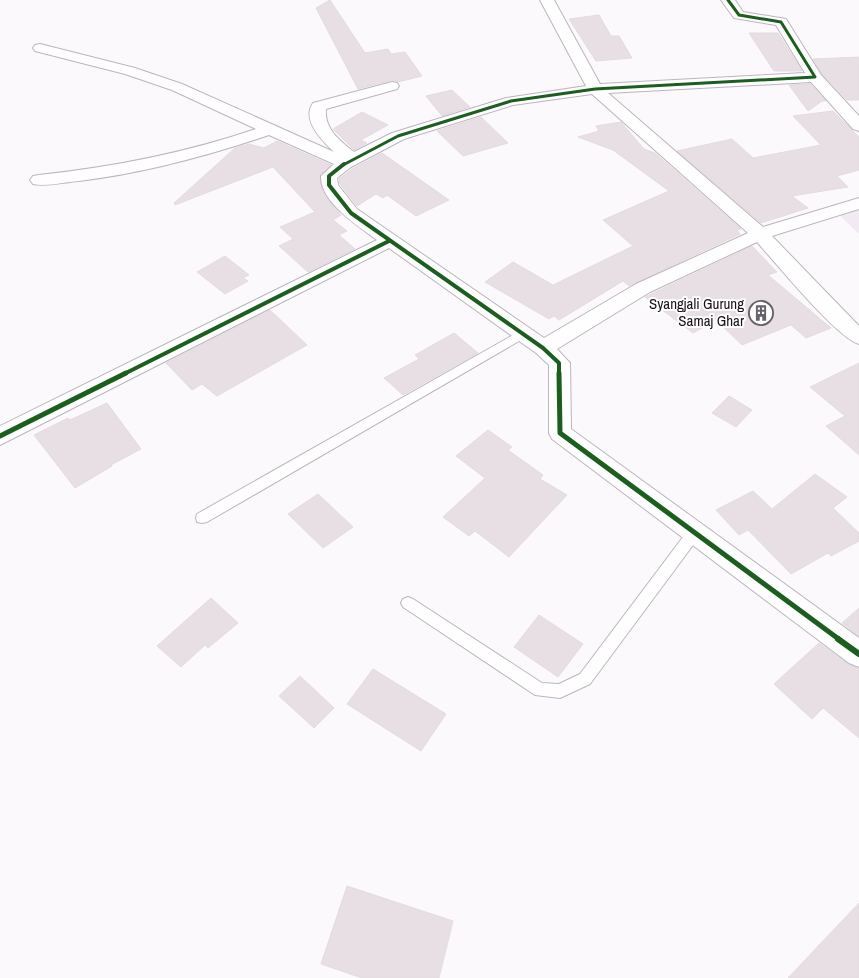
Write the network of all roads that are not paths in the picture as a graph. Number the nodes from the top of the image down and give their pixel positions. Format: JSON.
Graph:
{"nodes":[{"id":1,"x":547,"y":0,"type":"edge"},
{"id":2,"x":728,"y":0,"type":"edge"},
{"id":3,"x":40,"y":48,"type":"dead end"},
{"id":4,"x":815,"y":77,"type":"junction"},
{"id":5,"x":392,"y":86,"type":"dead end"},
{"id":6,"x":595,"y":89,"type":"junction"},
{"id":7,"x":855,"y":118,"type":"edge"},
{"id":8,"x":270,"y":129,"type":"junction"},
{"id":9,"x":349,"y":161,"type":"junction"},
{"id":10,"x":39,"y":180,"type":"dead end"},
{"id":11,"x":859,"y":203,"type":"edge"},
{"id":12,"x":760,"y":234,"type":"junction"},
{"id":13,"x":389,"y":241,"type":"junction"},
{"id":14,"x":522,"y":334,"type":"junction"},
{"id":15,"x":859,"y":337,"type":"edge"},
{"id":16,"x":544,"y":348,"type":"junction"},
{"id":17,"x":0,"y":436,"type":"edge"},
{"id":18,"x":202,"y":518,"type":"dead end"},
{"id":19,"x":694,"y":533,"type":"junction"},
{"id":20,"x":408,"y":604,"type":"dead end"},
{"id":21,"x":859,"y":654,"type":"edge"}],
"edges":[{"from":1,"to":6,"type":"street"},
{"from":2,"to":4,"type":"street"},
{"from":3,"to":8,"type":"street"},
{"from":4,"to":6,"type":"street"},
{"from":4,"to":7,"type":"street"},
{"from":5,"to":9,"type":"street"},
{"from":6,"to":9,"type":"street"},
{"from":6,"to":12,"type":"street"},
{"from":8,"to":9,"type":"street"},
{"from":8,"to":10,"type":"street"},
{"from":9,"to":13,"type":"street"},
{"from":11,"to":12,"type":"street"},
{"from":12,"to":15,"type":"street"},
{"from":12,"to":16,"type":"street"},
{"from":13,"to":14,"type":"street"},
{"from":13,"to":17,"type":"street"},
{"from":14,"to":16,"type":"street"},
{"from":14,"to":18,"type":"lane"},
{"from":16,"to":19,"type":"street"},
{"from":19,"to":20,"type":"lane"},
{"from":19,"to":21,"type":"street"}]}
